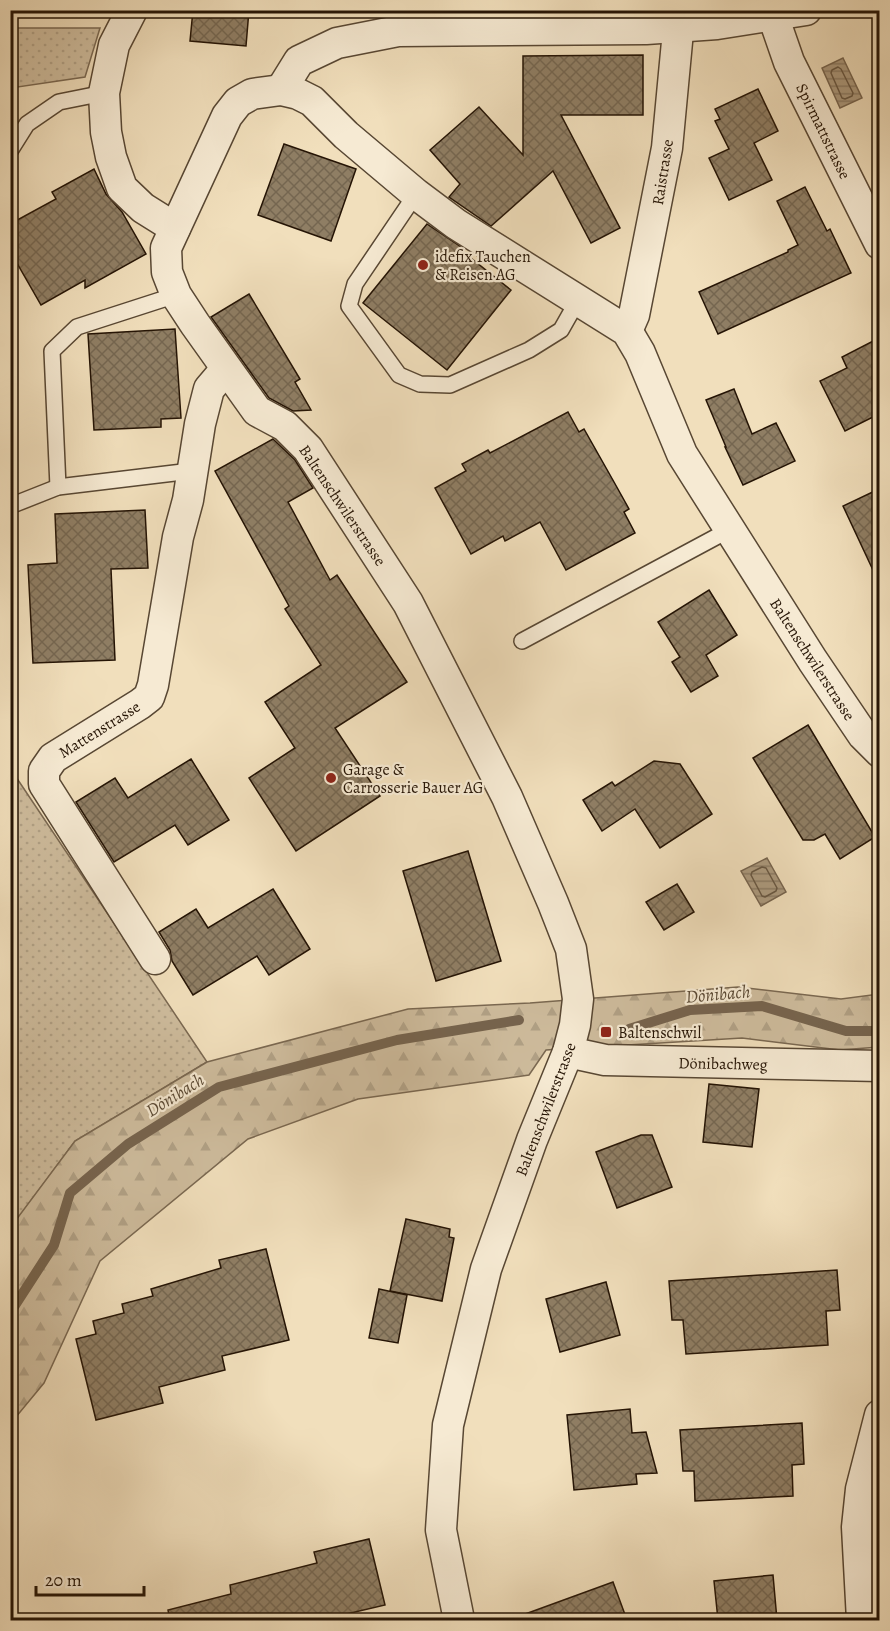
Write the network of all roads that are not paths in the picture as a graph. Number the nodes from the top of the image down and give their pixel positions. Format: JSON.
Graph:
{"nodes":[{"id":1,"x":132,"y":10,"type":"edge"},
{"id":2,"x":806,"y":10,"type":"edge"},
{"id":3,"x":772,"y":16,"type":"junction"},
{"id":4,"x":679,"y":18,"type":"edge"},
{"id":5,"x":398,"y":21,"type":"edge"},
{"id":6,"x":281,"y":90,"type":"junction"},
{"id":7,"x":104,"y":93,"type":"junction"},
{"id":8,"x":10,"y":151,"type":"edge"},
{"id":9,"x":416,"y":194,"type":"junction"},
{"id":10,"x":174,"y":228,"type":"junction"},
{"id":11,"x":879,"y":244,"type":"edge"},
{"id":12,"x":176,"y":295,"type":"junction"},
{"id":13,"x":578,"y":300,"type":"junction"},
{"id":14,"x":627,"y":331,"type":"junction"},
{"id":15,"x":226,"y":369,"type":"junction"},
{"id":16,"x":191,"y":471,"type":"junction"},
{"id":17,"x":58,"y":487,"type":"junction"},
{"id":18,"x":10,"y":506,"type":"edge"},
{"id":19,"x":729,"y":530,"type":"junction"},
{"id":20,"x":522,"y":641,"type":"dead end"},
{"id":21,"x":879,"y":752,"type":"edge"},
{"id":22,"x":155,"y":959,"type":"dead end"},
{"id":23,"x":568,"y":1052,"type":"junction"},
{"id":24,"x":879,"y":1066,"type":"edge"},
{"id":25,"x":879,"y":1415,"type":"edge"},
{"id":26,"x":459,"y":1620,"type":"edge"},
{"id":27,"x":862,"y":1620,"type":"edge"}],
"edges":[{"from":1,"to":7,"type":"street"},
{"from":2,"to":3,"type":"street"},
{"from":3,"to":4,"type":"street"},
{"from":3,"to":11,"type":"street","name":"Spirmattstrasse"},
{"from":4,"to":5,"type":"street"},
{"from":4,"to":14,"type":"street","name":"Raistrasse"},
{"from":5,"to":6,"type":"street"},
{"from":6,"to":9,"type":"street","name":"Baltenschwilerstrasse"},
{"from":6,"to":10,"type":"street","name":"Baltenschwilerstrasse"},
{"from":7,"to":8,"type":"lane"},
{"from":7,"to":10,"type":"street"},
{"from":9,"to":13,"type":"street","name":"Baltenschwilerstrasse"},
{"from":9,"to":13,"type":"lane"},
{"from":10,"to":12,"type":"street","name":"Baltenschwilerstrasse"},
{"from":12,"to":15,"type":"street","name":"Baltenschwilerstrasse"},
{"from":12,"to":17,"type":"lane"},
{"from":13,"to":14,"type":"street","name":"Baltenschwilerstrasse"},
{"from":14,"to":19,"type":"street","name":"Baltenschwilerstrasse"},
{"from":15,"to":16,"type":"street","name":"Mattenstrasse"},
{"from":15,"to":23,"type":"street","name":"Baltenschwilerstrasse"},
{"from":16,"to":17,"type":"lane"},
{"from":16,"to":22,"type":"street","name":"Mattenstrasse"},
{"from":17,"to":18,"type":"lane"},
{"from":19,"to":20,"type":"lane"},
{"from":19,"to":21,"type":"street","name":"Baltenschwilerstrasse"},
{"from":23,"to":24,"type":"street","name":"Dönibachweg"},
{"from":23,"to":26,"type":"street","name":"Baltenschwilerstrasse"},
{"from":25,"to":27,"type":"street"}]}
